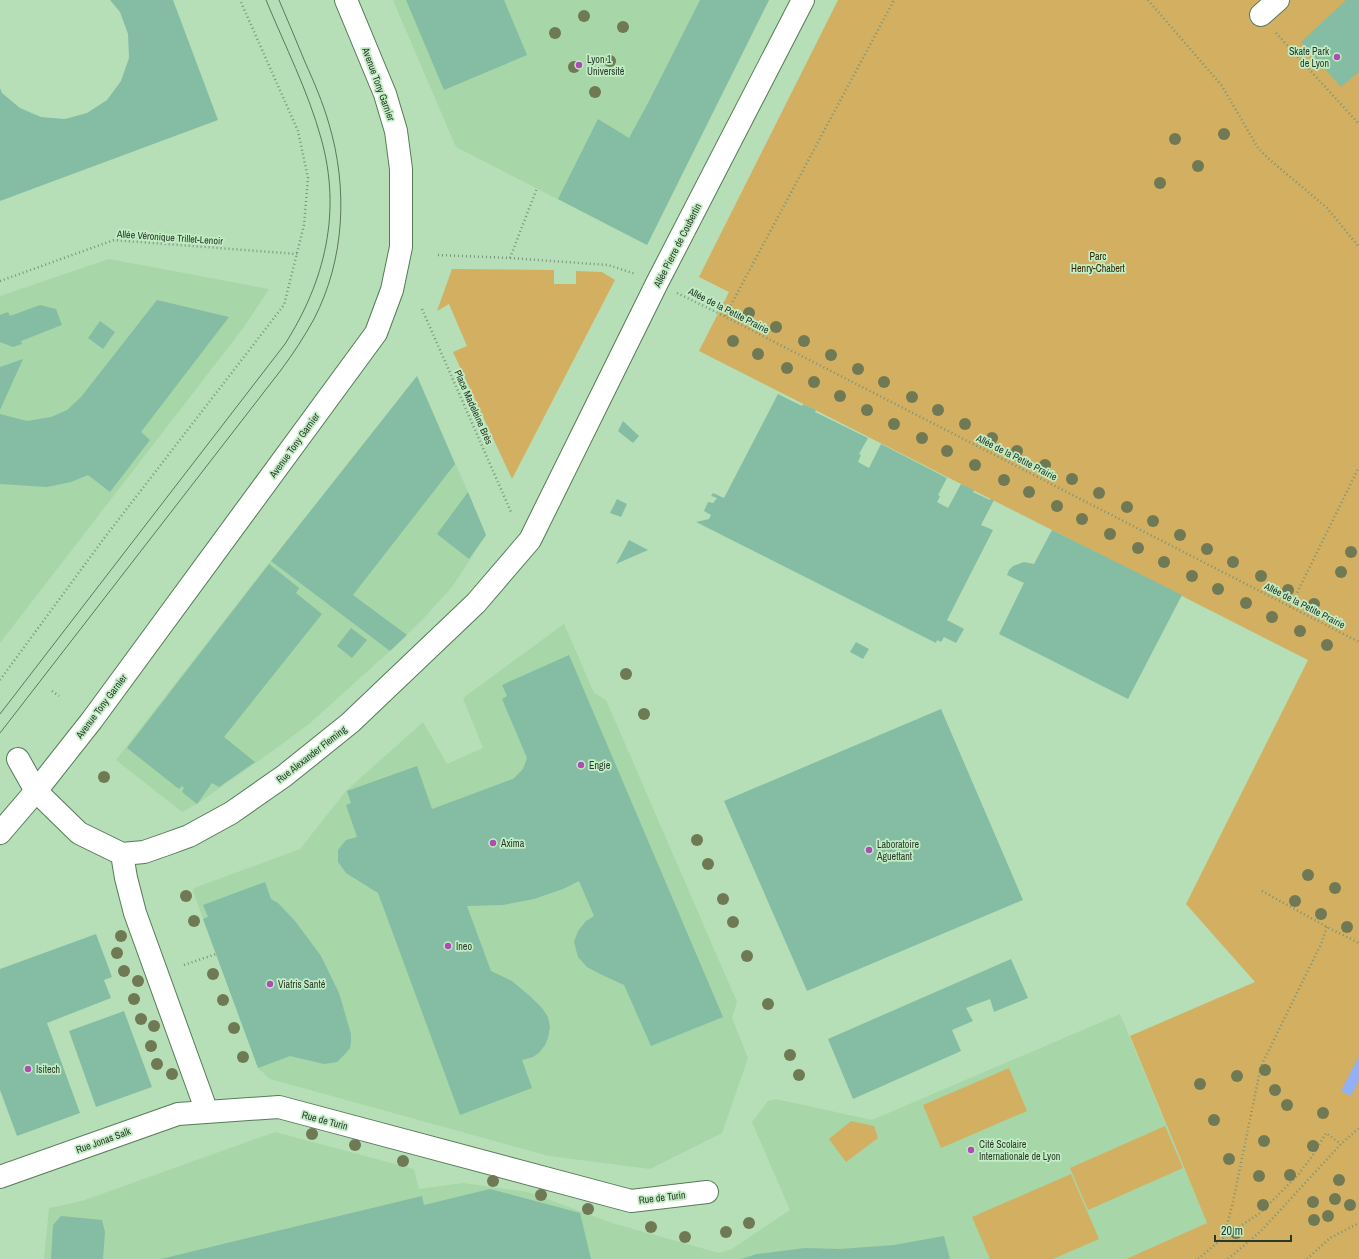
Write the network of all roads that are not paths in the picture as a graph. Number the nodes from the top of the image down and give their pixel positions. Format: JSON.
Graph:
{"nodes":[{"id":1,"x":346,"y":0,"type":"edge"},
{"id":2,"x":803,"y":0,"type":"edge"},
{"id":3,"x":1278,"y":0,"type":"edge"},
{"id":4,"x":1261,"y":15,"type":"road end"},
{"id":5,"x":554,"y":492,"type":"joint"},
{"id":6,"x":18,"y":759,"type":"dead end"},
{"id":7,"x":36,"y":791,"type":"junction"},
{"id":8,"x":0,"y":832,"type":"edge"},
{"id":9,"x":122,"y":854,"type":"junction"},
{"id":10,"x":207,"y":1112,"type":"junction"},
{"id":11,"x":0,"y":1177,"type":"edge"},
{"id":12,"x":707,"y":1192,"type":"dead end"}],
"edges":[{"from":1,"to":7,"type":"street","name":"Avenue Tony Garnier"},
{"from":2,"to":5,"type":"street","name":"Allée Pierre de Coubertin"},
{"from":3,"to":4,"type":"street"},
{"from":5,"to":9,"type":"street","name":"Rue Alexander Fleming"},
{"from":6,"to":7,"type":"street"},
{"from":7,"to":8,"type":"street","name":"Avenue Tony Garnier"},
{"from":7,"to":9,"type":"street"},
{"from":9,"to":10,"type":"street"},
{"from":10,"to":11,"type":"street","name":"Rue Jonas Salk"},
{"from":10,"to":12,"type":"street","name":"Rue de Turin"}]}
